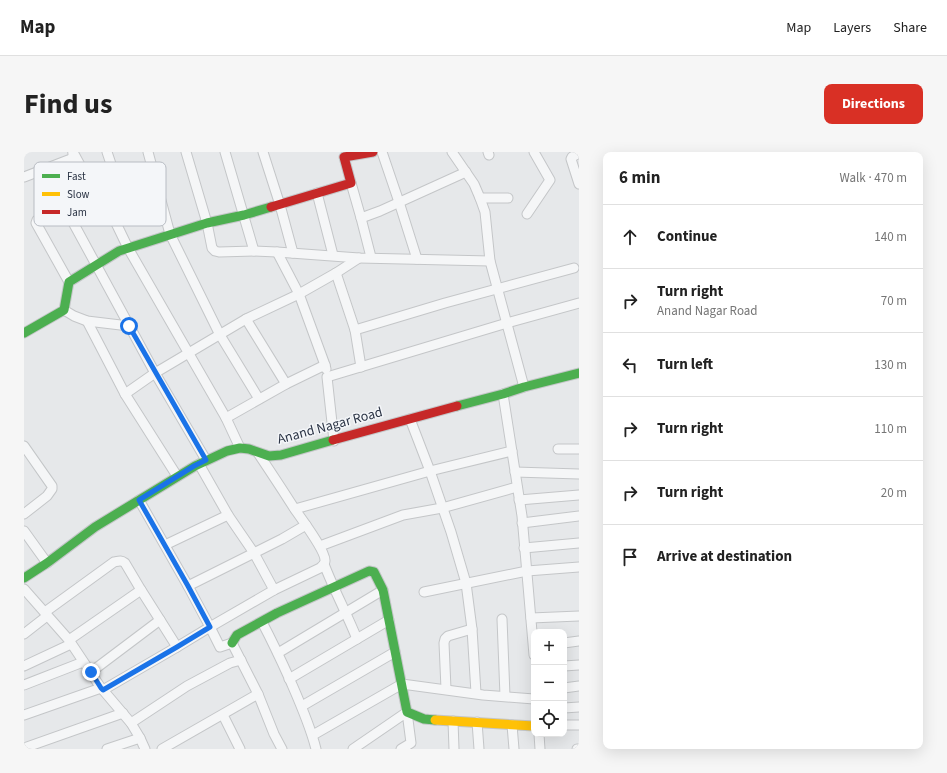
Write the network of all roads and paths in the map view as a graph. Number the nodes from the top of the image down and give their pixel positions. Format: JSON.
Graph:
{"nodes":[{"id":1,"x":107,"y":152,"type":"edge"},
{"id":2,"x":148,"y":152,"type":"edge"},
{"id":3,"x":186,"y":152,"type":"edge"},
{"id":4,"x":225,"y":152,"type":"edge"},
{"id":5,"x":263,"y":152,"type":"edge"},
{"id":6,"x":374,"y":152,"type":"edge"},
{"id":7,"x":382,"y":152,"type":"edge"},
{"id":8,"x":452,"y":152,"type":"edge"},
{"id":9,"x":534,"y":152,"type":"edge"},
{"id":10,"x":579,"y":153,"type":"edge"},
{"id":11,"x":343,"y":155,"type":"edge"},
{"id":12,"x":63,"y":162,"type":"edge"},
{"id":13,"x":78,"y":162,"type":"edge"},
{"id":14,"x":110,"y":162,"type":"edge"},
{"id":15,"x":151,"y":162,"type":"edge"},
{"id":16,"x":466,"y":172,"type":"junction"},
{"id":17,"x":34,"y":173,"type":"edge"},
{"id":18,"x":24,"y":177,"type":"edge"},
{"id":19,"x":351,"y":183,"type":"junction"},
{"id":20,"x":579,"y":184,"type":"edge"},
{"id":21,"x":317,"y":193,"type":"junction"},
{"id":22,"x":480,"y":198,"type":"junction"},
{"id":23,"x":508,"y":198,"type":"dead end"},
{"id":24,"x":399,"y":202,"type":"junction"},
{"id":25,"x":280,"y":205,"type":"junction"},
{"id":26,"x":527,"y":214,"type":"dead end"},
{"id":27,"x":244,"y":215,"type":"junction"},
{"id":28,"x":361,"y":218,"type":"junction"},
{"id":29,"x":166,"y":219,"type":"edge"},
{"id":30,"x":207,"y":222,"type":"junction"},
{"id":31,"x":38,"y":226,"type":"edge"},
{"id":32,"x":75,"y":226,"type":"edge"},
{"id":33,"x":117,"y":226,"type":"edge"},
{"id":34,"x":170,"y":234,"type":"junction"},
{"id":35,"x":128,"y":248,"type":"junction"},
{"id":36,"x":254,"y":251,"type":"junction"},
{"id":37,"x":277,"y":252,"type":"junction"},
{"id":38,"x":293,"y":253,"type":"junction"},
{"id":39,"x":333,"y":256,"type":"junction"},
{"id":40,"x":371,"y":257,"type":"junction"},
{"id":41,"x":358,"y":258,"type":"junction"},
{"id":42,"x":417,"y":259,"type":"junction"},
{"id":43,"x":490,"y":261,"type":"junction"},
{"id":44,"x":96,"y":265,"type":"junction"},
{"id":45,"x":574,"y":268,"type":"dead end"},
{"id":46,"x":336,"y":273,"type":"junction"},
{"id":47,"x":70,"y":282,"type":"junction"},
{"id":48,"x":498,"y":290,"type":"junction"},
{"id":49,"x":299,"y":294,"type":"junction"},
{"id":50,"x":579,"y":303,"type":"edge"},
{"id":51,"x":64,"y":310,"type":"junction"},
{"id":52,"x":246,"y":319,"type":"junction"},
{"id":53,"x":87,"y":321,"type":"junction"},
{"id":54,"x":507,"y":323,"type":"junction"},
{"id":55,"x":129,"y":326,"type":"junction"},
{"id":56,"x":355,"y":330,"type":"junction"},
{"id":57,"x":24,"y":333,"type":"edge"},
{"id":58,"x":220,"y":335,"type":"junction"},
{"id":59,"x":189,"y":353,"type":"junction"},
{"id":60,"x":325,"y":365,"type":"junction"},
{"id":61,"x":360,"y":367,"type":"junction"},
{"id":62,"x":155,"y":373,"type":"junction"},
{"id":63,"x":579,"y":373,"type":"edge"},
{"id":64,"x":327,"y":377,"type":"junction"},
{"id":65,"x":286,"y":384,"type":"junction"},
{"id":66,"x":524,"y":387,"type":"junction"},
{"id":67,"x":125,"y":394,"type":"junction"},
{"id":68,"x":503,"y":394,"type":"junction"},
{"id":69,"x":259,"y":399,"type":"junction"},
{"id":70,"x":226,"y":418,"type":"junction"},
{"id":71,"x":410,"y":419,"type":"junction"},
{"id":72,"x":334,"y":441,"type":"junction"},
{"id":73,"x":24,"y":446,"type":"edge"},
{"id":74,"x":240,"y":448,"type":"junction"},
{"id":75,"x":558,"y":449,"type":"dead end"},
{"id":76,"x":579,"y":449,"type":"edge"},
{"id":77,"x":512,"y":451,"type":"junction"},
{"id":78,"x":258,"y":452,"type":"junction"},
{"id":79,"x":202,"y":462,"type":"junction"},
{"id":80,"x":430,"y":471,"type":"junction"},
{"id":81,"x":515,"y":472,"type":"junction"},
{"id":82,"x":579,"y":474,"type":"edge"},
{"id":83,"x":177,"y":476,"type":"junction"},
{"id":84,"x":517,"y":487,"type":"junction"},
{"id":85,"x":579,"y":495,"type":"edge"},
{"id":86,"x":139,"y":500,"type":"junction"},
{"id":87,"x":519,"y":500,"type":"junction"},
{"id":88,"x":442,"y":508,"type":"junction"},
{"id":89,"x":295,"y":509,"type":"junction"},
{"id":90,"x":24,"y":514,"type":"edge"},
{"id":91,"x":228,"y":515,"type":"junction"},
{"id":92,"x":579,"y":516,"type":"edge"},
{"id":93,"x":522,"y":523,"type":"junction"},
{"id":94,"x":306,"y":525,"type":"junction"},
{"id":95,"x":24,"y":531,"type":"edge"},
{"id":96,"x":579,"y":543,"type":"edge"},
{"id":97,"x":165,"y":545,"type":"junction"},
{"id":98,"x":320,"y":546,"type":"junction"},
{"id":99,"x":524,"y":548,"type":"junction"},
{"id":100,"x":254,"y":553,"type":"junction"},
{"id":101,"x":47,"y":563,"type":"junction"},
{"id":102,"x":324,"y":564,"type":"junction"},
{"id":103,"x":579,"y":568,"type":"edge"},
{"id":104,"x":527,"y":571,"type":"junction"},
{"id":105,"x":24,"y":578,"type":"edge"},
{"id":106,"x":466,"y":583,"type":"junction"},
{"id":107,"x":188,"y":586,"type":"junction"},
{"id":108,"x":333,"y":587,"type":"junction"},
{"id":109,"x":24,"y":589,"type":"edge"},
{"id":110,"x":141,"y":590,"type":"junction"},
{"id":111,"x":274,"y":590,"type":"junction"},
{"id":112,"x":383,"y":590,"type":"junction"},
{"id":113,"x":424,"y":592,"type":"dead end"},
{"id":114,"x":346,"y":612,"type":"junction"},
{"id":115,"x":46,"y":614,"type":"junction"},
{"id":116,"x":579,"y":616,"type":"edge"},
{"id":117,"x":531,"y":618,"type":"junction"},
{"id":118,"x":502,"y":619,"type":"dead end"},
{"id":119,"x":160,"y":620,"type":"junction"},
{"id":120,"x":389,"y":620,"type":"junction"},
{"id":121,"x":262,"y":622,"type":"junction"},
{"id":122,"x":210,"y":627,"type":"junction"},
{"id":123,"x":472,"y":629,"type":"junction"},
{"id":124,"x":532,"y":629,"type":"edge"},
{"id":125,"x":24,"y":634,"type":"edge"},
{"id":126,"x":357,"y":639,"type":"junction"},
{"id":127,"x":579,"y":641,"type":"edge"},
{"id":128,"x":70,"y":642,"type":"junction"},
{"id":129,"x":232,"y":643,"type":"junction"},
{"id":130,"x":567,"y":643,"type":"edge"},
{"id":131,"x":177,"y":647,"type":"junction"},
{"id":132,"x":395,"y":652,"type":"junction"},
{"id":133,"x":278,"y":653,"type":"junction"},
{"id":134,"x":241,"y":660,"type":"junction"},
{"id":135,"x":83,"y":662,"type":"junction"},
{"id":136,"x":579,"y":665,"type":"edge"},
{"id":137,"x":24,"y":666,"type":"edge"},
{"id":138,"x":567,"y":666,"type":"edge"},
{"id":139,"x":91,"y":672,"type":"junction"},
{"id":140,"x":289,"y":679,"type":"junction"},
{"id":141,"x":402,"y":684,"type":"junction"},
{"id":142,"x":24,"y":685,"type":"edge"},
{"id":143,"x":579,"y":686,"type":"edge"},
{"id":144,"x":567,"y":688,"type":"edge"},
{"id":145,"x":102,"y":689,"type":"junction"},
{"id":146,"x":446,"y":689,"type":"junction"},
{"id":147,"x":476,"y":693,"type":"junction"},
{"id":148,"x":258,"y":694,"type":"junction"},
{"id":149,"x":505,"y":696,"type":"junction"},
{"id":150,"x":531,"y":699,"type":"edge"},
{"id":151,"x":302,"y":706,"type":"junction"},
{"id":152,"x":579,"y":706,"type":"edge"},
{"id":153,"x":567,"y":708,"type":"edge"},
{"id":154,"x":407,"y":712,"type":"junction"},
{"id":155,"x":123,"y":713,"type":"junction"},
{"id":156,"x":24,"y":715,"type":"edge"},
{"id":157,"x":223,"y":715,"type":"junction"},
{"id":158,"x":453,"y":721,"type":"junction"},
{"id":159,"x":477,"y":722,"type":"junction"},
{"id":160,"x":131,"y":723,"type":"junction"},
{"id":161,"x":512,"y":725,"type":"junction"},
{"id":162,"x":567,"y":725,"type":"edge"},
{"id":163,"x":579,"y":725,"type":"edge"},
{"id":164,"x":531,"y":726,"type":"edge"},
{"id":165,"x":312,"y":735,"type":"junction"},
{"id":166,"x":539,"y":737,"type":"edge"},
{"id":167,"x":140,"y":738,"type":"junction"},
{"id":168,"x":411,"y":746,"type":"edge"},
{"id":169,"x":24,"y":748,"type":"edge"},
{"id":170,"x":107,"y":749,"type":"edge"},
{"id":171,"x":145,"y":749,"type":"edge"},
{"id":172,"x":162,"y":749,"type":"edge"},
{"id":173,"x":240,"y":749,"type":"edge"},
{"id":174,"x":282,"y":749,"type":"edge"},
{"id":175,"x":316,"y":749,"type":"edge"},
{"id":176,"x":353,"y":749,"type":"edge"},
{"id":177,"x":401,"y":749,"type":"edge"},
{"id":178,"x":454,"y":749,"type":"edge"},
{"id":179,"x":479,"y":749,"type":"edge"},
{"id":180,"x":514,"y":749,"type":"edge"},
{"id":181,"x":540,"y":749,"type":"edge"}],
"edges":[{"from":1,"to":14,"type":"street"},
{"from":2,"to":15,"type":"street"},
{"from":3,"to":30,"type":"street"},
{"from":4,"to":27,"type":"street"},
{"from":5,"to":25,"type":"street"},
{"from":6,"to":11,"type":"street"},
{"from":7,"to":24,"type":"street"},
{"from":8,"to":16,"type":"street"},
{"from":9,"to":26,"type":"street"},
{"from":10,"to":20,"type":"street"},
{"from":11,"to":19,"type":"street"},
{"from":12,"to":13,"type":"street"},
{"from":16,"to":22,"type":"street"},
{"from":16,"to":24,"type":"street"},
{"from":17,"to":18,"type":"street"},
{"from":19,"to":21,"type":"street"},
{"from":19,"to":28,"type":"street"},
{"from":21,"to":25,"type":"street"},
{"from":21,"to":39,"type":"street"},
{"from":22,"to":23,"type":"street"},
{"from":22,"to":43,"type":"street"},
{"from":24,"to":28,"type":"street"},
{"from":24,"to":42,"type":"street"},
{"from":25,"to":27,"type":"street"},
{"from":25,"to":38,"type":"street"},
{"from":27,"to":30,"type":"street"},
{"from":27,"to":36,"type":"street"},
{"from":28,"to":40,"type":"street"},
{"from":29,"to":34,"type":"street"},
{"from":30,"to":34,"type":"street"},
{"from":30,"to":36,"type":"street"},
{"from":31,"to":47,"type":"street"},
{"from":32,"to":44,"type":"street"},
{"from":33,"to":35,"type":"street"},
{"from":34,"to":35,"type":"street"},
{"from":34,"to":58,"type":"street"},
{"from":35,"to":44,"type":"street"},
{"from":35,"to":59,"type":"street"},
{"from":36,"to":37,"type":"street"},
{"from":37,"to":38,"type":"street"},
{"from":37,"to":49,"type":"street"},
{"from":38,"to":39,"type":"street"},
{"from":39,"to":41,"type":"street"},
{"from":40,"to":41,"type":"street"},
{"from":40,"to":42,"type":"street"},
{"from":41,"to":46,"type":"street"},
{"from":42,"to":43,"type":"street"},
{"from":43,"to":48,"type":"street"},
{"from":44,"to":47,"type":"street"},
{"from":44,"to":55,"type":"street"},
{"from":45,"to":48,"type":"street"},
{"from":46,"to":49,"type":"street"},
{"from":46,"to":56,"type":"street"},
{"from":47,"to":51,"type":"street"},
{"from":48,"to":54,"type":"street"},
{"from":48,"to":56,"type":"street"},
{"from":49,"to":52,"type":"street"},
{"from":49,"to":60,"type":"street"},
{"from":50,"to":54,"type":"street"},
{"from":51,"to":53,"type":"street"},
{"from":51,"to":57,"type":"street"},
{"from":52,"to":58,"type":"street"},
{"from":52,"to":65,"type":"street"},
{"from":53,"to":55,"type":"street"},
{"from":53,"to":67,"type":"street"},
{"from":54,"to":61,"type":"street"},
{"from":54,"to":66,"type":"street"},
{"from":55,"to":62,"type":"street"},
{"from":56,"to":61,"type":"street"},
{"from":58,"to":59,"type":"street"},
{"from":58,"to":69,"type":"street"},
{"from":59,"to":62,"type":"street"},
{"from":59,"to":70,"type":"street"},
{"from":60,"to":64,"type":"street"},
{"from":60,"to":65,"type":"street"},
{"from":61,"to":64,"type":"street"},
{"from":62,"to":67,"type":"street"},
{"from":62,"to":79,"type":"street"},
{"from":63,"to":66,"type":"street","name":"Anand Nagar Road"},
{"from":64,"to":72,"type":"street"},
{"from":65,"to":69,"type":"street"},
{"from":66,"to":68,"type":"street","name":"Anand Nagar Road"},
{"from":67,"to":83,"type":"street"},
{"from":68,"to":71,"type":"street","name":"Anand Nagar Road"},
{"from":68,"to":77,"type":"street"},
{"from":69,"to":70,"type":"street"},
{"from":70,"to":74,"type":"street"},
{"from":71,"to":72,"type":"street","name":"Anand Nagar Road"},
{"from":71,"to":80,"type":"street"},
{"from":72,"to":78,"type":"street","name":"Anand Nagar Road"},
{"from":73,"to":90,"type":"street"},
{"from":74,"to":78,"type":"street","name":"Anand Nagar Road"},
{"from":74,"to":79,"type":"street","name":"Anand Nagar Road"},
{"from":75,"to":76,"type":"street"},
{"from":77,"to":80,"type":"street"},
{"from":77,"to":81,"type":"street"},
{"from":78,"to":89,"type":"street"},
{"from":79,"to":83,"type":"street","name":"Anand Nagar Road"},
{"from":79,"to":91,"type":"street"},
{"from":80,"to":88,"type":"street"},
{"from":80,"to":89,"type":"street"},
{"from":81,"to":82,"type":"street"},
{"from":81,"to":84,"type":"street"},
{"from":83,"to":86,"type":"street","name":"Anand Nagar Road"},
{"from":84,"to":87,"type":"street"},
{"from":84,"to":88,"type":"street"},
{"from":85,"to":87,"type":"street"},
{"from":86,"to":97,"type":"street"},
{"from":86,"to":101,"type":"street","name":"Anand Nagar Road"},
{"from":87,"to":93,"type":"street"},
{"from":88,"to":98,"type":"street"},
{"from":88,"to":106,"type":"street"},
{"from":89,"to":94,"type":"street"},
{"from":91,"to":97,"type":"street"},
{"from":91,"to":100,"type":"street"},
{"from":92,"to":93,"type":"street"},
{"from":93,"to":99,"type":"street"},
{"from":94,"to":98,"type":"street"},
{"from":94,"to":100,"type":"street"},
{"from":95,"to":101,"type":"street"},
{"from":96,"to":99,"type":"street"},
{"from":97,"to":107,"type":"street"},
{"from":98,"to":102,"type":"street"},
{"from":99,"to":104,"type":"street"},
{"from":100,"to":107,"type":"street"},
{"from":100,"to":111,"type":"street"},
{"from":101,"to":105,"type":"street","name":"Anand Nagar Road"},
{"from":102,"to":108,"type":"street"},
{"from":102,"to":111,"type":"street"},
{"from":103,"to":104,"type":"street"},
{"from":104,"to":106,"type":"street"},
{"from":104,"to":117,"type":"street"},
{"from":106,"to":113,"type":"street"},
{"from":106,"to":123,"type":"street"},
{"from":107,"to":122,"type":"street"},
{"from":108,"to":112,"type":"street"},
{"from":108,"to":114,"type":"street"},
{"from":108,"to":121,"type":"street"},
{"from":109,"to":115,"type":"street"},
{"from":110,"to":115,"type":"street"},
{"from":110,"to":119,"type":"street"},
{"from":110,"to":128,"type":"street"},
{"from":111,"to":122,"type":"street"},
{"from":112,"to":114,"type":"street"},
{"from":112,"to":120,"type":"street"},
{"from":114,"to":126,"type":"street"},
{"from":114,"to":133,"type":"street"},
{"from":115,"to":125,"type":"street"},
{"from":115,"to":128,"type":"street"},
{"from":116,"to":117,"type":"street"},
{"from":117,"to":124,"type":"street"},
{"from":118,"to":149,"type":"street"},
{"from":119,"to":131,"type":"street"},
{"from":119,"to":139,"type":"street"},
{"from":120,"to":126,"type":"street"},
{"from":120,"to":132,"type":"street"},
{"from":121,"to":129,"type":"street"},
{"from":121,"to":133,"type":"street"},
{"from":122,"to":129,"type":"street"},
{"from":122,"to":131,"type":"street"},
{"from":123,"to":146,"type":"street"},
{"from":123,"to":147,"type":"street"},
{"from":126,"to":140,"type":"street"},
{"from":127,"to":130,"type":"street"},
{"from":128,"to":135,"type":"street"},
{"from":128,"to":137,"type":"street"},
{"from":129,"to":134,"type":"street"},
{"from":131,"to":145,"type":"street"},
{"from":132,"to":141,"type":"street"},
{"from":132,"to":151,"type":"street"},
{"from":133,"to":140,"type":"street"},
{"from":134,"to":148,"type":"street"},
{"from":134,"to":160,"type":"street"},
{"from":135,"to":139,"type":"street"},
{"from":135,"to":142,"type":"street"},
{"from":136,"to":138,"type":"street"},
{"from":139,"to":145,"type":"street"},
{"from":140,"to":151,"type":"street"},
{"from":141,"to":146,"type":"street"},
{"from":141,"to":154,"type":"street"},
{"from":141,"to":165,"type":"street"},
{"from":143,"to":144,"type":"street"},
{"from":145,"to":155,"type":"street"},
{"from":145,"to":156,"type":"street"},
{"from":146,"to":147,"type":"street"},
{"from":147,"to":149,"type":"street"},
{"from":148,"to":157,"type":"street"},
{"from":148,"to":174,"type":"street"},
{"from":149,"to":150,"type":"street"},
{"from":151,"to":165,"type":"street"},
{"from":152,"to":153,"type":"street"},
{"from":154,"to":158,"type":"street"},
{"from":154,"to":168,"type":"street"},
{"from":154,"to":176,"type":"street"},
{"from":155,"to":160,"type":"street"},
{"from":155,"to":169,"type":"street"},
{"from":157,"to":172,"type":"street"},
{"from":157,"to":173,"type":"street"},
{"from":158,"to":159,"type":"street"},
{"from":158,"to":178,"type":"street"},
{"from":159,"to":161,"type":"street"},
{"from":159,"to":179,"type":"street"},
{"from":160,"to":167,"type":"street"},
{"from":161,"to":164,"type":"street"},
{"from":161,"to":180,"type":"street"},
{"from":162,"to":163,"type":"street"},
{"from":165,"to":175,"type":"street"},
{"from":166,"to":181,"type":"street"},
{"from":167,"to":170,"type":"street"},
{"from":167,"to":171,"type":"street"},
{"from":168,"to":177,"type":"street"}]}
